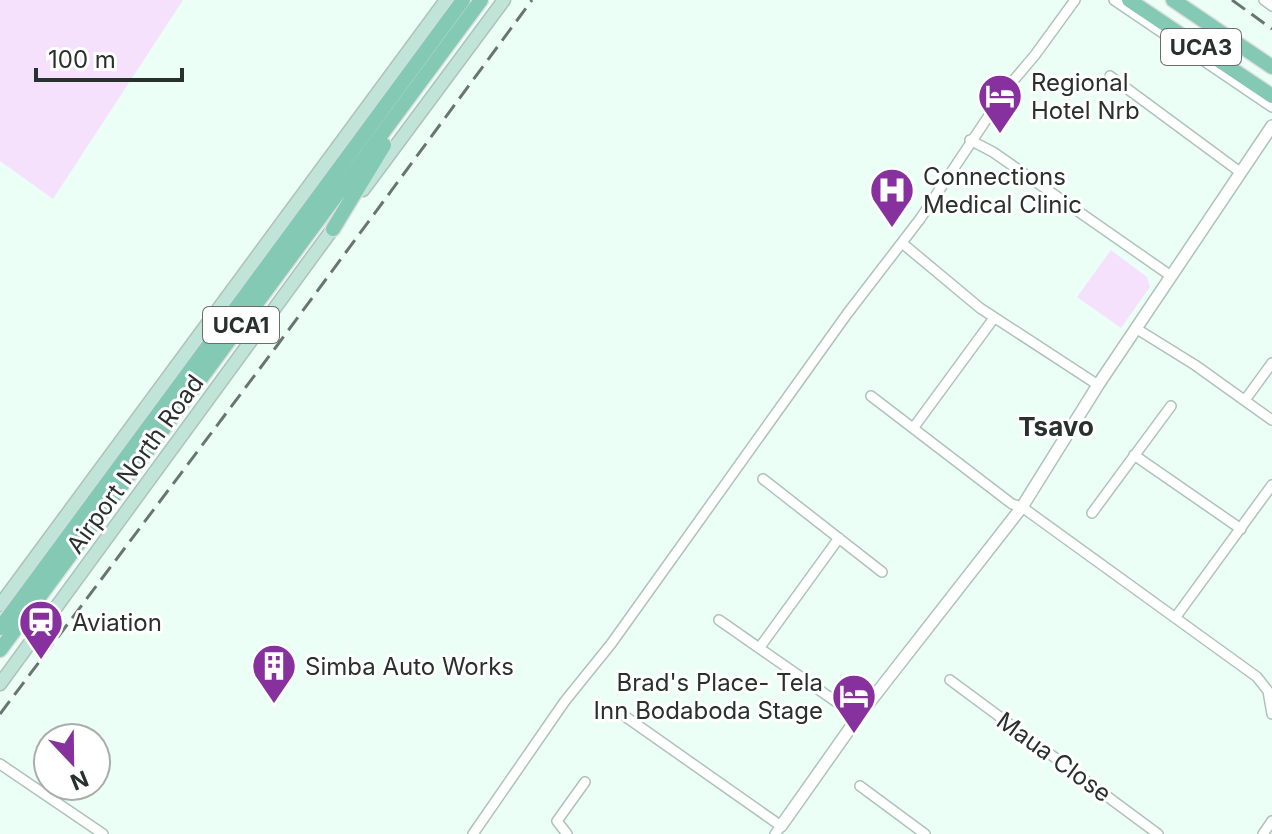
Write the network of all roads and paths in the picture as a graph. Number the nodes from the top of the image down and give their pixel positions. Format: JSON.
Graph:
{"nodes":[{"id":1,"x":446,"y":0,"type":"edge"},
{"id":2,"x":463,"y":0,"type":"edge"},
{"id":3,"x":481,"y":0,"type":"edge"},
{"id":4,"x":504,"y":0,"type":"edge"},
{"id":5,"x":1075,"y":0,"type":"edge"},
{"id":6,"x":1114,"y":0,"type":"edge"},
{"id":7,"x":1129,"y":0,"type":"edge"},
{"id":8,"x":1173,"y":0,"type":"edge"},
{"id":9,"x":1264,"y":0,"type":"edge"},
{"id":10,"x":1272,"y":6,"type":"edge"},
{"id":11,"x":1272,"y":67,"type":"edge"},
{"id":12,"x":1110,"y":76,"type":"dead end"},
{"id":13,"x":1272,"y":96,"type":"edge"},
{"id":14,"x":404,"y":105,"type":"junction"},
{"id":15,"x":1272,"y":107,"type":"edge"},
{"id":16,"x":1272,"y":126,"type":"edge"},
{"id":17,"x":970,"y":140,"type":"junction"},
{"id":18,"x":1240,"y":172,"type":"junction"},
{"id":19,"x":333,"y":229,"type":"junction"},
{"id":20,"x":902,"y":243,"type":"junction"},
{"id":21,"x":1171,"y":276,"type":"junction"},
{"id":22,"x":994,"y":318,"type":"junction"},
{"id":23,"x":1137,"y":329,"type":"junction"},
{"id":24,"x":1272,"y":363,"type":"edge"},
{"id":25,"x":1098,"y":385,"type":"junction"},
{"id":26,"x":871,"y":396,"type":"dead end"},
{"id":27,"x":1245,"y":400,"type":"junction"},
{"id":28,"x":1171,"y":406,"type":"dead end"},
{"id":29,"x":1272,"y":420,"type":"edge"},
{"id":30,"x":914,"y":427,"type":"junction"},
{"id":31,"x":1134,"y":455,"type":"junction"},
{"id":32,"x":763,"y":479,"type":"dead end"},
{"id":33,"x":1272,"y":485,"type":"edge"},
{"id":34,"x":1022,"y":507,"type":"junction"},
{"id":35,"x":1092,"y":513,"type":"dead end"},
{"id":36,"x":1241,"y":529,"type":"junction"},
{"id":37,"x":839,"y":538,"type":"junction"},
{"id":38,"x":882,"y":572,"type":"dead end"},
{"id":39,"x":0,"y":605,"type":"edge"},
{"id":40,"x":1175,"y":618,"type":"junction"},
{"id":41,"x":719,"y":620,"type":"dead end"},
{"id":42,"x":0,"y":628,"type":"edge"},
{"id":43,"x":760,"y":647,"type":"junction"},
{"id":44,"x":0,"y":650,"type":"edge"},
{"id":45,"x":950,"y":680,"type":"dead end"},
{"id":46,"x":0,"y":684,"type":"edge"},
{"id":47,"x":1270,"y":691,"type":"edge"},
{"id":48,"x":1272,"y":714,"type":"edge"},
{"id":49,"x":626,"y":717,"type":"dead end"},
{"id":50,"x":858,"y":717,"type":"junction"},
{"id":51,"x":0,"y":764,"type":"edge"},
{"id":52,"x":585,"y":782,"type":"dead end"},
{"id":53,"x":860,"y":786,"type":"dead end"},
{"id":54,"x":1272,"y":821,"type":"edge"},
{"id":55,"x":778,"y":830,"type":"edge"},
{"id":56,"x":103,"y":834,"type":"edge"},
{"id":57,"x":473,"y":834,"type":"edge"},
{"id":58,"x":567,"y":834,"type":"edge"},
{"id":59,"x":925,"y":834,"type":"edge"},
{"id":60,"x":1158,"y":834,"type":"edge"},
{"id":61,"x":1263,"y":834,"type":"edge"}],
"edges":[{"from":1,"to":39,"type":"main road","name":"Airport North Road","number":"UCA1"},
{"from":2,"to":42,"type":"main road","name":"Airport North Road","number":"UCA1"},
{"from":3,"to":14,"type":"main road","name":"Airport North Road","number":"UCA1"},
{"from":4,"to":19,"type":"main road","name":"Airport North Road","number":"UCA1"},
{"from":5,"to":17,"type":"street"},
{"from":6,"to":15,"type":"street"},
{"from":7,"to":13,"type":"main road","number":"UCA3"},
{"from":8,"to":11,"type":"main road","number":"UCA3"},
{"from":9,"to":10,"type":"street"},
{"from":12,"to":18,"type":"street"},
{"from":14,"to":19,"type":"main road"},
{"from":14,"to":44,"type":"main road","name":"Airport North Road","number":"UCA1"},
{"from":16,"to":18,"type":"street"},
{"from":17,"to":20,"type":"street"},
{"from":17,"to":21,"type":"street"},
{"from":18,"to":21,"type":"street"},
{"from":19,"to":46,"type":"main road","name":"Airport North Road","number":"UCA1"},
{"from":20,"to":22,"type":"street"},
{"from":20,"to":57,"type":"street"},
{"from":21,"to":23,"type":"street"},
{"from":22,"to":25,"type":"street"},
{"from":22,"to":30,"type":"street"},
{"from":23,"to":25,"type":"street"},
{"from":23,"to":27,"type":"street"},
{"from":24,"to":27,"type":"street"},
{"from":25,"to":34,"type":"street"},
{"from":26,"to":30,"type":"street"},
{"from":27,"to":29,"type":"street"},
{"from":28,"to":31,"type":"street"},
{"from":30,"to":34,"type":"street"},
{"from":31,"to":35,"type":"street"},
{"from":31,"to":36,"type":"street"},
{"from":32,"to":37,"type":"street"},
{"from":33,"to":36,"type":"street"},
{"from":34,"to":40,"type":"street"},
{"from":34,"to":50,"type":"street"},
{"from":36,"to":40,"type":"street"},
{"from":37,"to":38,"type":"street"},
{"from":37,"to":43,"type":"street"},
{"from":40,"to":47,"type":"street"},
{"from":41,"to":43,"type":"street"},
{"from":43,"to":50,"type":"street"},
{"from":45,"to":60,"type":"street","name":"Maua Close"},
{"from":47,"to":48,"type":"street"},
{"from":49,"to":55,"type":"street"},
{"from":50,"to":55,"type":"street"},
{"from":51,"to":56,"type":"street"},
{"from":52,"to":58,"type":"street"},
{"from":53,"to":59,"type":"street"},
{"from":54,"to":61,"type":"street"}]}
